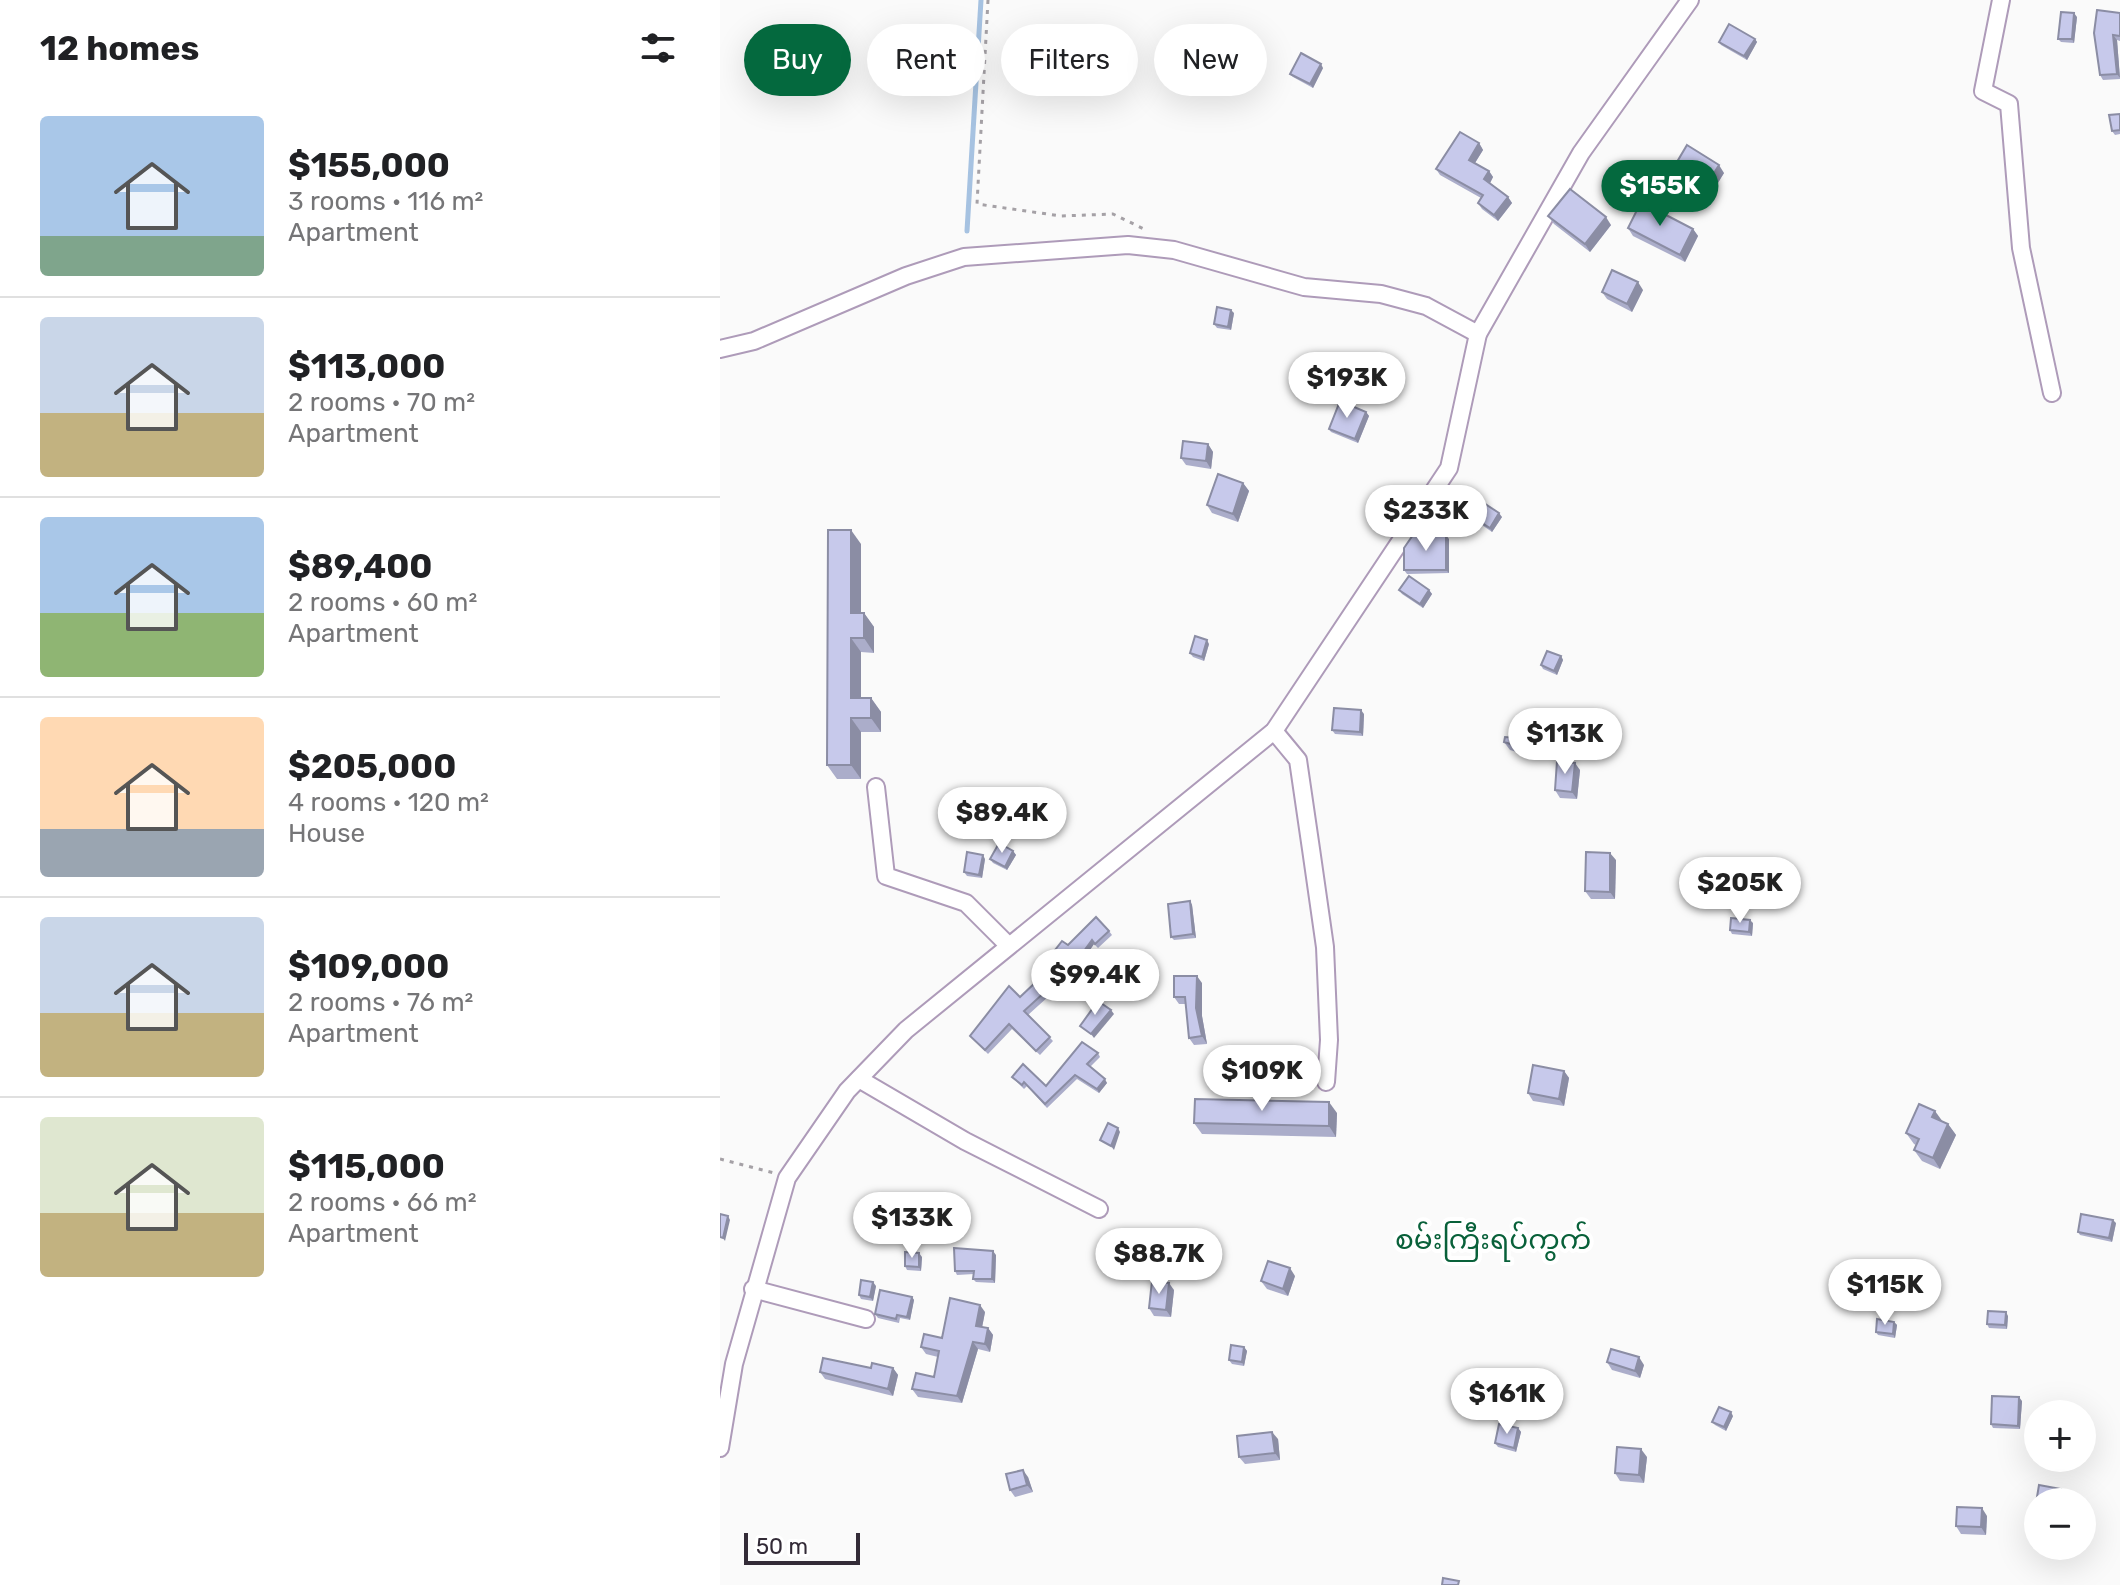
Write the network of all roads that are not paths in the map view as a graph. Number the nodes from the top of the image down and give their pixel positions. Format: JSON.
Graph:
{"nodes":[{"id":1,"x":1690,"y":0,"type":"edge"},
{"id":2,"x":2001,"y":0,"type":"edge"},
{"id":3,"x":1478,"y":334,"type":"junction"},
{"id":4,"x":720,"y":349,"type":"edge"},
{"id":5,"x":2052,"y":393,"type":"dead end"},
{"id":6,"x":1274,"y":731,"type":"junction"},
{"id":7,"x":876,"y":787,"type":"dead end"},
{"id":8,"x":1007,"y":944,"type":"junction"},
{"id":9,"x":859,"y":1079,"type":"junction"},
{"id":10,"x":1326,"y":1082,"type":"dead end"},
{"id":11,"x":1099,"y":1209,"type":"dead end"},
{"id":12,"x":753,"y":1289,"type":"junction"},
{"id":13,"x":866,"y":1319,"type":"dead end"},
{"id":14,"x":727,"y":1363,"type":"edge"},
{"id":15,"x":720,"y":1448,"type":"edge"}],
"edges":[{"from":1,"to":3,"type":"street"},
{"from":2,"to":5,"type":"street"},
{"from":3,"to":4,"type":"street"},
{"from":3,"to":6,"type":"street"},
{"from":6,"to":8,"type":"street"},
{"from":6,"to":10,"type":"street"},
{"from":7,"to":8,"type":"street"},
{"from":8,"to":9,"type":"street"},
{"from":9,"to":11,"type":"street"},
{"from":9,"to":12,"type":"street"},
{"from":12,"to":13,"type":"street"},
{"from":12,"to":14,"type":"street"},
{"from":14,"to":15,"type":"street"}]}
